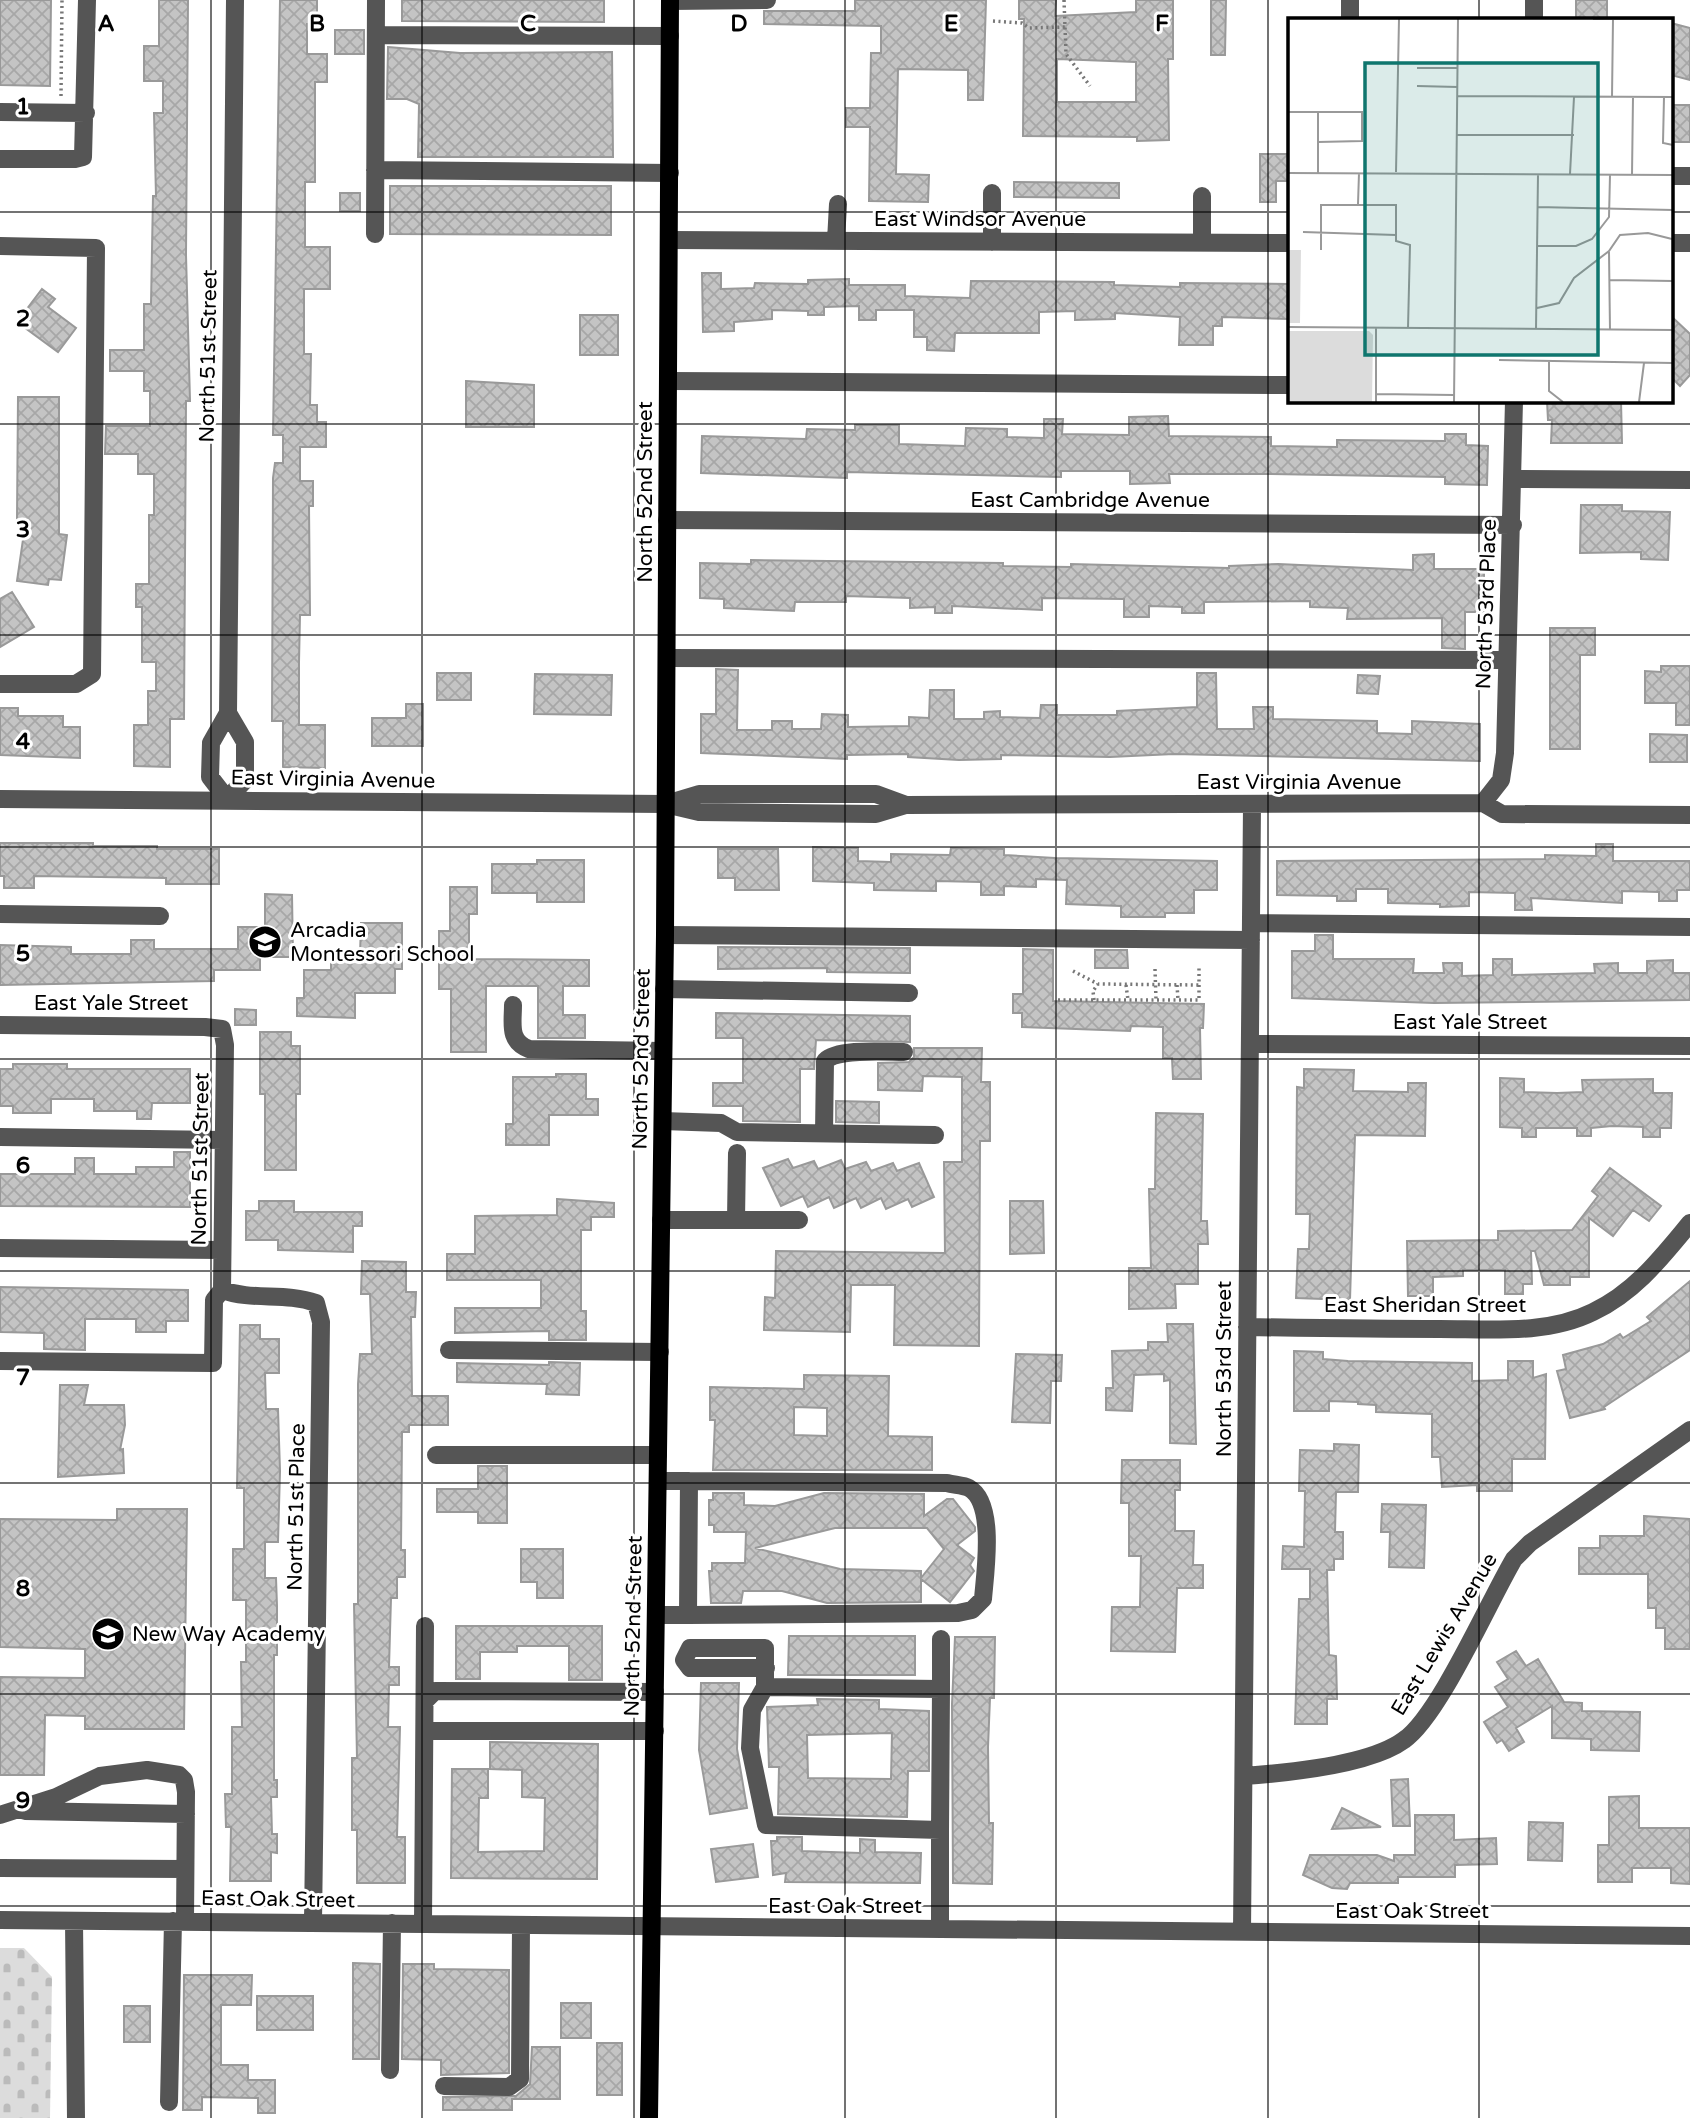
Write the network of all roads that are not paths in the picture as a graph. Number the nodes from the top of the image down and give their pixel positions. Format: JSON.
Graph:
{"nodes":[{"id":1,"x":88,"y":0,"type":"edge"},
{"id":2,"x":235,"y":0,"type":"edge"},
{"id":3,"x":376,"y":0,"type":"edge"},
{"id":4,"x":670,"y":0,"type":"edge"},
{"id":5,"x":768,"y":0,"type":"edge"},
{"id":6,"x":1350,"y":0,"type":"edge"},
{"id":7,"x":1534,"y":0,"type":"edge"},
{"id":8,"x":1350,"y":18,"type":"edge"},
{"id":9,"x":1534,"y":18,"type":"edge"},
{"id":10,"x":376,"y":35,"type":"junction"},
{"id":11,"x":670,"y":36,"type":"junction"},
{"id":12,"x":0,"y":112,"type":"edge"},
{"id":13,"x":86,"y":113,"type":"junction"},
{"id":14,"x":0,"y":159,"type":"edge"},
{"id":15,"x":375,"y":170,"type":"junction"},
{"id":16,"x":670,"y":173,"type":"junction"},
{"id":17,"x":1672,"y":176,"type":"edge"},
{"id":18,"x":1690,"y":176,"type":"edge"},
{"id":19,"x":992,"y":193,"type":"dead end"},
{"id":20,"x":1202,"y":196,"type":"dead end"},
{"id":21,"x":838,"y":204,"type":"dead end"},
{"id":22,"x":375,"y":234,"type":"dead end"},
{"id":23,"x":670,"y":240,"type":"junction"},
{"id":24,"x":836,"y":241,"type":"junction"},
{"id":25,"x":992,"y":242,"type":"junction"},
{"id":26,"x":1202,"y":243,"type":"junction"},
{"id":27,"x":1288,"y":243,"type":"edge"},
{"id":28,"x":1672,"y":243,"type":"edge"},
{"id":29,"x":1690,"y":243,"type":"edge"},
{"id":30,"x":0,"y":246,"type":"edge"},
{"id":31,"x":669,"y":381,"type":"junction"},
{"id":32,"x":1288,"y":385,"type":"edge"},
{"id":33,"x":1514,"y":402,"type":"edge"},
{"id":34,"x":1513,"y":479,"type":"junction"},
{"id":35,"x":1690,"y":480,"type":"edge"},
{"id":36,"x":667,"y":520,"type":"junction"},
{"id":37,"x":1513,"y":525,"type":"junction"},
{"id":38,"x":667,"y":658,"type":"junction"},
{"id":39,"x":1506,"y":660,"type":"junction"},
{"id":40,"x":0,"y":684,"type":"edge"},
{"id":41,"x":228,"y":713,"type":"junction"},
{"id":42,"x":0,"y":799,"type":"edge"},
{"id":43,"x":227,"y":799,"type":"junction"},
{"id":44,"x":1483,"y":803,"type":"junction"},
{"id":45,"x":666,"y":804,"type":"junction"},
{"id":46,"x":1252,"y":806,"type":"junction"},
{"id":47,"x":1690,"y":815,"type":"edge"},
{"id":48,"x":0,"y":914,"type":"edge"},
{"id":49,"x":160,"y":916,"type":"dead end"},
{"id":50,"x":1690,"y":927,"type":"edge"},
{"id":51,"x":1251,"y":931,"type":"junction"},
{"id":52,"x":665,"y":935,"type":"junction"},
{"id":53,"x":664,"y":989,"type":"junction"},
{"id":54,"x":909,"y":993,"type":"dead end"},
{"id":55,"x":513,"y":1005,"type":"dead end"},
{"id":56,"x":0,"y":1025,"type":"edge"},
{"id":57,"x":222,"y":1030,"type":"joint"},
{"id":58,"x":1250,"y":1044,"type":"junction"},
{"id":59,"x":1690,"y":1046,"type":"edge"},
{"id":60,"x":663,"y":1052,"type":"junction"},
{"id":61,"x":904,"y":1052,"type":"dead end"},
{"id":62,"x":663,"y":1121,"type":"junction"},
{"id":63,"x":824,"y":1133,"type":"junction"},
{"id":64,"x":935,"y":1135,"type":"dead end"},
{"id":65,"x":0,"y":1137,"type":"edge"},
{"id":66,"x":223,"y":1140,"type":"junction"},
{"id":67,"x":737,"y":1153,"type":"dead end"},
{"id":68,"x":661,"y":1220,"type":"junction"},
{"id":69,"x":736,"y":1220,"type":"junction"},
{"id":70,"x":799,"y":1220,"type":"dead end"},
{"id":71,"x":1690,"y":1223,"type":"edge"},
{"id":72,"x":0,"y":1248,"type":"edge"},
{"id":73,"x":221,"y":1250,"type":"junction"},
{"id":74,"x":222,"y":1290,"type":"junction"},
{"id":75,"x":1247,"y":1326,"type":"junction"},
{"id":76,"x":449,"y":1350,"type":"dead end"},
{"id":77,"x":660,"y":1352,"type":"junction"},
{"id":78,"x":0,"y":1362,"type":"edge"},
{"id":79,"x":1690,"y":1430,"type":"edge"},
{"id":80,"x":436,"y":1455,"type":"dead end"},
{"id":81,"x":658,"y":1455,"type":"junction"},
{"id":82,"x":658,"y":1481,"type":"junction"},
{"id":83,"x":689,"y":1481,"type":"junction"},
{"id":84,"x":656,"y":1615,"type":"junction"},
{"id":85,"x":688,"y":1615,"type":"junction"},
{"id":86,"x":425,"y":1626,"type":"dead end"},
{"id":87,"x":942,"y":1639,"type":"dead end"},
{"id":88,"x":656,"y":1660,"type":"junction"},
{"id":89,"x":684,"y":1660,"type":"junction"},
{"id":90,"x":766,"y":1668,"type":"junction"},
{"id":91,"x":765,"y":1686,"type":"junction"},
{"id":92,"x":941,"y":1689,"type":"junction"},
{"id":93,"x":655,"y":1692,"type":"junction"},
{"id":94,"x":425,"y":1701,"type":"junction"},
{"id":95,"x":425,"y":1731,"type":"junction"},
{"id":96,"x":655,"y":1731,"type":"junction"},
{"id":97,"x":1244,"y":1776,"type":"junction"},
{"id":98,"x":4,"y":1813,"type":"edge"},
{"id":99,"x":186,"y":1814,"type":"junction"},
{"id":100,"x":940,"y":1830,"type":"junction"},
{"id":101,"x":0,"y":1868,"type":"edge"},
{"id":102,"x":185,"y":1869,"type":"junction"},
{"id":103,"x":0,"y":1920,"type":"edge"},
{"id":104,"x":74,"y":1921,"type":"junction"},
{"id":105,"x":179,"y":1921,"type":"junction"},
{"id":106,"x":313,"y":1922,"type":"junction"},
{"id":107,"x":392,"y":1923,"type":"junction"},
{"id":108,"x":423,"y":1924,"type":"junction"},
{"id":109,"x":521,"y":1925,"type":"junction"},
{"id":110,"x":653,"y":1927,"type":"junction"},
{"id":111,"x":940,"y":1929,"type":"junction"},
{"id":112,"x":1242,"y":1933,"type":"junction"},
{"id":113,"x":1690,"y":1936,"type":"edge"},
{"id":114,"x":390,"y":2070,"type":"dead end"},
{"id":115,"x":444,"y":2086,"type":"dead end"},
{"id":116,"x":169,"y":2102,"type":"dead end"},
{"id":117,"x":76,"y":2118,"type":"edge"},
{"id":118,"x":649,"y":2118,"type":"edge"}],
"edges":[{"from":1,"to":13,"type":"street"},
{"from":2,"to":41,"type":"street","name":"North 51st Street"},
{"from":3,"to":10,"type":"street"},
{"from":4,"to":5,"type":"street"},
{"from":4,"to":11,"type":"main road","name":"North 52nd Street"},
{"from":6,"to":8,"type":"street"},
{"from":7,"to":9,"type":"street"},
{"from":10,"to":11,"type":"street"},
{"from":10,"to":15,"type":"street"},
{"from":11,"to":16,"type":"main road","name":"North 52nd Street"},
{"from":12,"to":13,"type":"street"},
{"from":13,"to":14,"type":"street"},
{"from":15,"to":16,"type":"street"},
{"from":15,"to":22,"type":"street"},
{"from":16,"to":23,"type":"main road","name":"North 52nd Street"},
{"from":17,"to":18,"type":"street"},
{"from":19,"to":25,"type":"street"},
{"from":20,"to":26,"type":"street"},
{"from":21,"to":24,"type":"street"},
{"from":23,"to":24,"type":"street","name":"East Windsor Avenue"},
{"from":23,"to":31,"type":"main road","name":"North 52nd Street"},
{"from":24,"to":25,"type":"street","name":"East Windsor Avenue"},
{"from":25,"to":26,"type":"street","name":"East Windsor Avenue"},
{"from":26,"to":27,"type":"street","name":"East Windsor Avenue"},
{"from":28,"to":29,"type":"street"},
{"from":30,"to":40,"type":"street"},
{"from":31,"to":32,"type":"street"},
{"from":31,"to":36,"type":"main road","name":"North 52nd Street"},
{"from":33,"to":34,"type":"street","name":"North 53rd Place"},
{"from":34,"to":35,"type":"street"},
{"from":34,"to":37,"type":"street","name":"North 53rd Place"},
{"from":36,"to":37,"type":"street","name":"East Cambridge Avenue"},
{"from":36,"to":38,"type":"main road","name":"North 52nd Street"},
{"from":37,"to":39,"type":"street","name":"North 53rd Place"},
{"from":38,"to":39,"type":"street"},
{"from":38,"to":45,"type":"main road","name":"North 52nd Street"},
{"from":39,"to":44,"type":"street","name":"North 53rd Place"},
{"from":41,"to":43,"type":"street","name":"North 51st Street"},
{"from":41,"to":43,"type":"street","name":"North 51st Street"},
{"from":42,"to":43,"type":"street","name":"East Virginia Avenue"},
{"from":43,"to":45,"type":"street","name":"East Virginia Avenue"},
{"from":44,"to":46,"type":"street","name":"East Virginia Avenue"},
{"from":44,"to":47,"type":"street","name":"East Virginia Avenue"},
{"from":45,"to":46,"type":"street","name":"East Virginia Avenue"},
{"from":45,"to":52,"type":"main road","name":"North 52nd Street"},
{"from":46,"to":51,"type":"street","name":"North 53rd Street"},
{"from":48,"to":49,"type":"street"},
{"from":50,"to":51,"type":"street"},
{"from":51,"to":52,"type":"street"},
{"from":51,"to":58,"type":"street","name":"North 53rd Street"},
{"from":52,"to":53,"type":"main road","name":"North 52nd Street"},
{"from":53,"to":54,"type":"street"},
{"from":53,"to":60,"type":"main road","name":"North 52nd Street"},
{"from":55,"to":60,"type":"street"},
{"from":56,"to":57,"type":"street","name":"East Yale Street"},
{"from":57,"to":66,"type":"street","name":"North 51st Street"},
{"from":58,"to":59,"type":"street","name":"East Yale Street"},
{"from":58,"to":75,"type":"street","name":"North 53rd Street"},
{"from":60,"to":62,"type":"main road","name":"North 52nd Street"},
{"from":61,"to":63,"type":"street"},
{"from":62,"to":63,"type":"street"},
{"from":62,"to":68,"type":"main road","name":"North 52nd Street"},
{"from":63,"to":64,"type":"street"},
{"from":65,"to":66,"type":"street"},
{"from":66,"to":73,"type":"street","name":"North 51st Street"},
{"from":67,"to":69,"type":"street"},
{"from":68,"to":69,"type":"street"},
{"from":68,"to":77,"type":"main road","name":"North 52nd Street"},
{"from":69,"to":70,"type":"street"},
{"from":71,"to":75,"type":"street","name":"East Sheridan Street"},
{"from":72,"to":73,"type":"street"},
{"from":73,"to":74,"type":"street","name":"North 51st Street"},
{"from":74,"to":78,"type":"street","name":"North 51st Street"},
{"from":74,"to":106,"type":"street","name":"North 51st Place"},
{"from":75,"to":97,"type":"street","name":"North 53rd Street"},
{"from":76,"to":77,"type":"street"},
{"from":77,"to":81,"type":"main road","name":"North 52nd Street"},
{"from":79,"to":97,"type":"street","name":"East Lewis Avenue"},
{"from":80,"to":81,"type":"street"},
{"from":81,"to":82,"type":"main road","name":"North 52nd Street"},
{"from":82,"to":83,"type":"street"},
{"from":82,"to":84,"type":"main road","name":"North 52nd Street"},
{"from":83,"to":85,"type":"street"},
{"from":83,"to":85,"type":"street"},
{"from":84,"to":85,"type":"street"},
{"from":84,"to":88,"type":"main road","name":"North 52nd Street"},
{"from":86,"to":94,"type":"street"},
{"from":87,"to":92,"type":"street"},
{"from":88,"to":89,"type":"street"},
{"from":88,"to":93,"type":"main road","name":"North 52nd Street"},
{"from":89,"to":90,"type":"street"},
{"from":89,"to":90,"type":"street"},
{"from":90,"to":91,"type":"street"},
{"from":91,"to":92,"type":"street"},
{"from":91,"to":100,"type":"street"},
{"from":92,"to":100,"type":"street"},
{"from":93,"to":94,"type":"street"},
{"from":93,"to":96,"type":"main road","name":"North 52nd Street"},
{"from":94,"to":95,"type":"street"},
{"from":95,"to":96,"type":"street"},
{"from":95,"to":108,"type":"street"},
{"from":96,"to":110,"type":"main road","name":"North 52nd Street"},
{"from":97,"to":112,"type":"street","name":"North 53rd Street"},
{"from":98,"to":99,"type":"street"},
{"from":98,"to":99,"type":"street"},
{"from":99,"to":102,"type":"street"},
{"from":100,"to":111,"type":"street"},
{"from":101,"to":102,"type":"street"},
{"from":102,"to":105,"type":"street"},
{"from":103,"to":104,"type":"street","name":"East Oak Street"},
{"from":104,"to":105,"type":"street","name":"East Oak Street"},
{"from":104,"to":117,"type":"street"},
{"from":105,"to":106,"type":"street","name":"East Oak Street"},
{"from":105,"to":116,"type":"street"},
{"from":106,"to":107,"type":"street","name":"East Oak Street"},
{"from":107,"to":108,"type":"street","name":"East Oak Street"},
{"from":107,"to":114,"type":"street"},
{"from":108,"to":109,"type":"street","name":"East Oak Street"},
{"from":109,"to":110,"type":"street","name":"East Oak Street"},
{"from":109,"to":115,"type":"street"},
{"from":110,"to":111,"type":"street","name":"East Oak Street"},
{"from":110,"to":118,"type":"main road","name":"North 52nd Street"},
{"from":111,"to":112,"type":"street","name":"East Oak Street"},
{"from":112,"to":113,"type":"street","name":"East Oak Street"}]}
